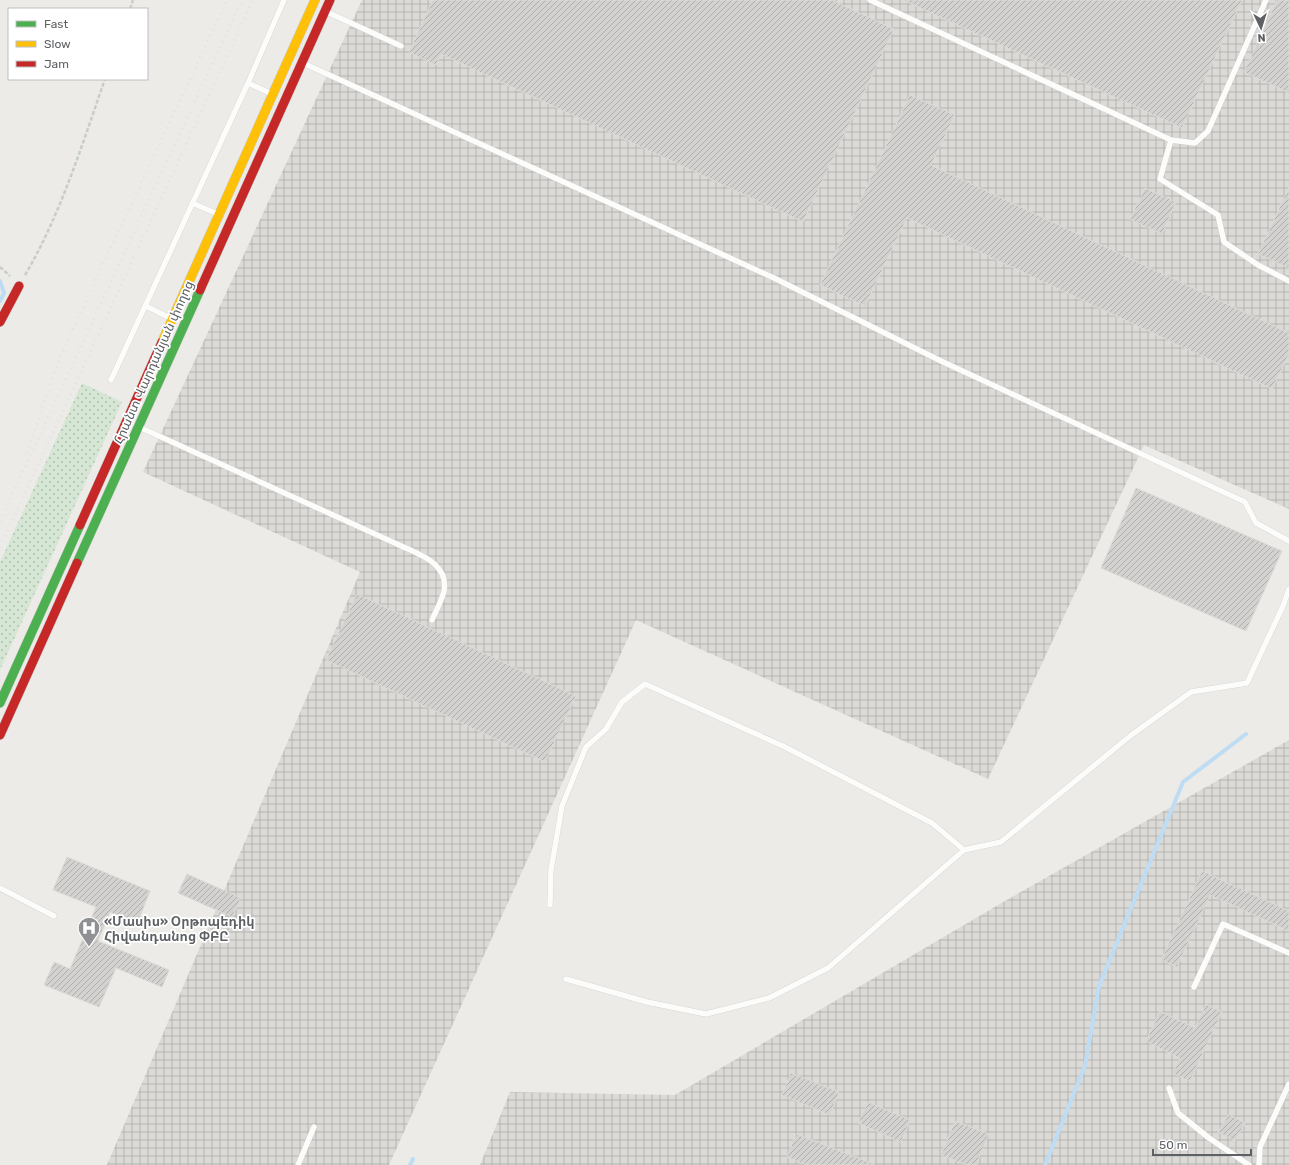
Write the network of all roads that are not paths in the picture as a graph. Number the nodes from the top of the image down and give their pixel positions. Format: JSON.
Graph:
{"nodes":[{"id":1,"x":284,"y":0,"type":"edge"},
{"id":2,"x":315,"y":0,"type":"edge"},
{"id":3,"x":330,"y":0,"type":"edge"},
{"id":4,"x":870,"y":0,"type":"edge"},
{"id":5,"x":1266,"y":0,"type":"edge"},
{"id":6,"x":325,"y":11,"type":"junction"},
{"id":7,"x":401,"y":46,"type":"dead end"},
{"id":8,"x":302,"y":62,"type":"junction"},
{"id":9,"x":248,"y":83,"type":"junction"},
{"id":10,"x":272,"y":94,"type":"junction"},
{"id":11,"x":1171,"y":140,"type":"junction"},
{"id":12,"x":192,"y":203,"type":"junction"},
{"id":13,"x":219,"y":214,"type":"junction"},
{"id":14,"x":1289,"y":281,"type":"edge"},
{"id":15,"x":19,"y":286,"type":"road end"},
{"id":16,"x":146,"y":306,"type":"junction"},
{"id":17,"x":172,"y":319,"type":"junction"},
{"id":18,"x":0,"y":322,"type":"edge"},
{"id":19,"x":112,"y":380,"type":"dead end"},
{"id":20,"x":138,"y":427,"type":"junction"},
{"id":21,"x":1289,"y":541,"type":"edge"},
{"id":22,"x":1289,"y":588,"type":"edge"},
{"id":23,"x":432,"y":620,"type":"dead end"},
{"id":24,"x":0,"y":703,"type":"edge"},
{"id":25,"x":0,"y":735,"type":"edge"},
{"id":26,"x":964,"y":850,"type":"junction"},
{"id":27,"x":0,"y":888,"type":"edge"},
{"id":28,"x":550,"y":905,"type":"dead end"},
{"id":29,"x":54,"y":916,"type":"dead end"},
{"id":30,"x":1289,"y":953,"type":"edge"},
{"id":31,"x":566,"y":979,"type":"dead end"},
{"id":32,"x":1194,"y":987,"type":"dead end"},
{"id":33,"x":1289,"y":1084,"type":"edge"},
{"id":34,"x":1169,"y":1088,"type":"dead end"},
{"id":35,"x":314,"y":1127,"type":"dead end"},
{"id":36,"x":298,"y":1165,"type":"edge"},
{"id":37,"x":1249,"y":1165,"type":"edge"},
{"id":38,"x":1259,"y":1165,"type":"edge"}],
"edges":[{"from":1,"to":9,"type":"lane"},
{"from":2,"to":10,"type":"main road","name":"Հրանտ Վարդանյան փողոց"},
{"from":3,"to":6,"type":"main road","name":"Հրանտ Վարդանյան փողոց"},
{"from":4,"to":11,"type":"lane"},
{"from":5,"to":11,"type":"lane"},
{"from":6,"to":7,"type":"lane"},
{"from":6,"to":8,"type":"main road","name":"Հրանտ Վարդանյան փողոց"},
{"from":8,"to":20,"type":"main road","name":"Հրանտ Վարդանյան փողոց"},
{"from":8,"to":21,"type":"lane"},
{"from":9,"to":10,"type":"lane"},
{"from":9,"to":12,"type":"lane"},
{"from":10,"to":13,"type":"main road","name":"Հրանտ Վարդանյան փողոց"},
{"from":11,"to":14,"type":"lane"},
{"from":12,"to":13,"type":"lane"},
{"from":12,"to":16,"type":"lane"},
{"from":13,"to":17,"type":"main road","name":"Հրանտ Վարդանյան փողոց"},
{"from":15,"to":18,"type":"main road"},
{"from":16,"to":17,"type":"lane"},
{"from":16,"to":19,"type":"lane"},
{"from":17,"to":24,"type":"main road","name":"Հրանտ Վարդանյան փողոց"},
{"from":20,"to":23,"type":"lane"},
{"from":20,"to":25,"type":"main road","name":"Հրանտ Վարդանյան փողոց"},
{"from":22,"to":26,"type":"lane"},
{"from":26,"to":28,"type":"lane"},
{"from":26,"to":31,"type":"lane"},
{"from":27,"to":29,"type":"lane"},
{"from":30,"to":32,"type":"lane"},
{"from":33,"to":38,"type":"lane"},
{"from":34,"to":37,"type":"lane"},
{"from":35,"to":36,"type":"lane"}]}
